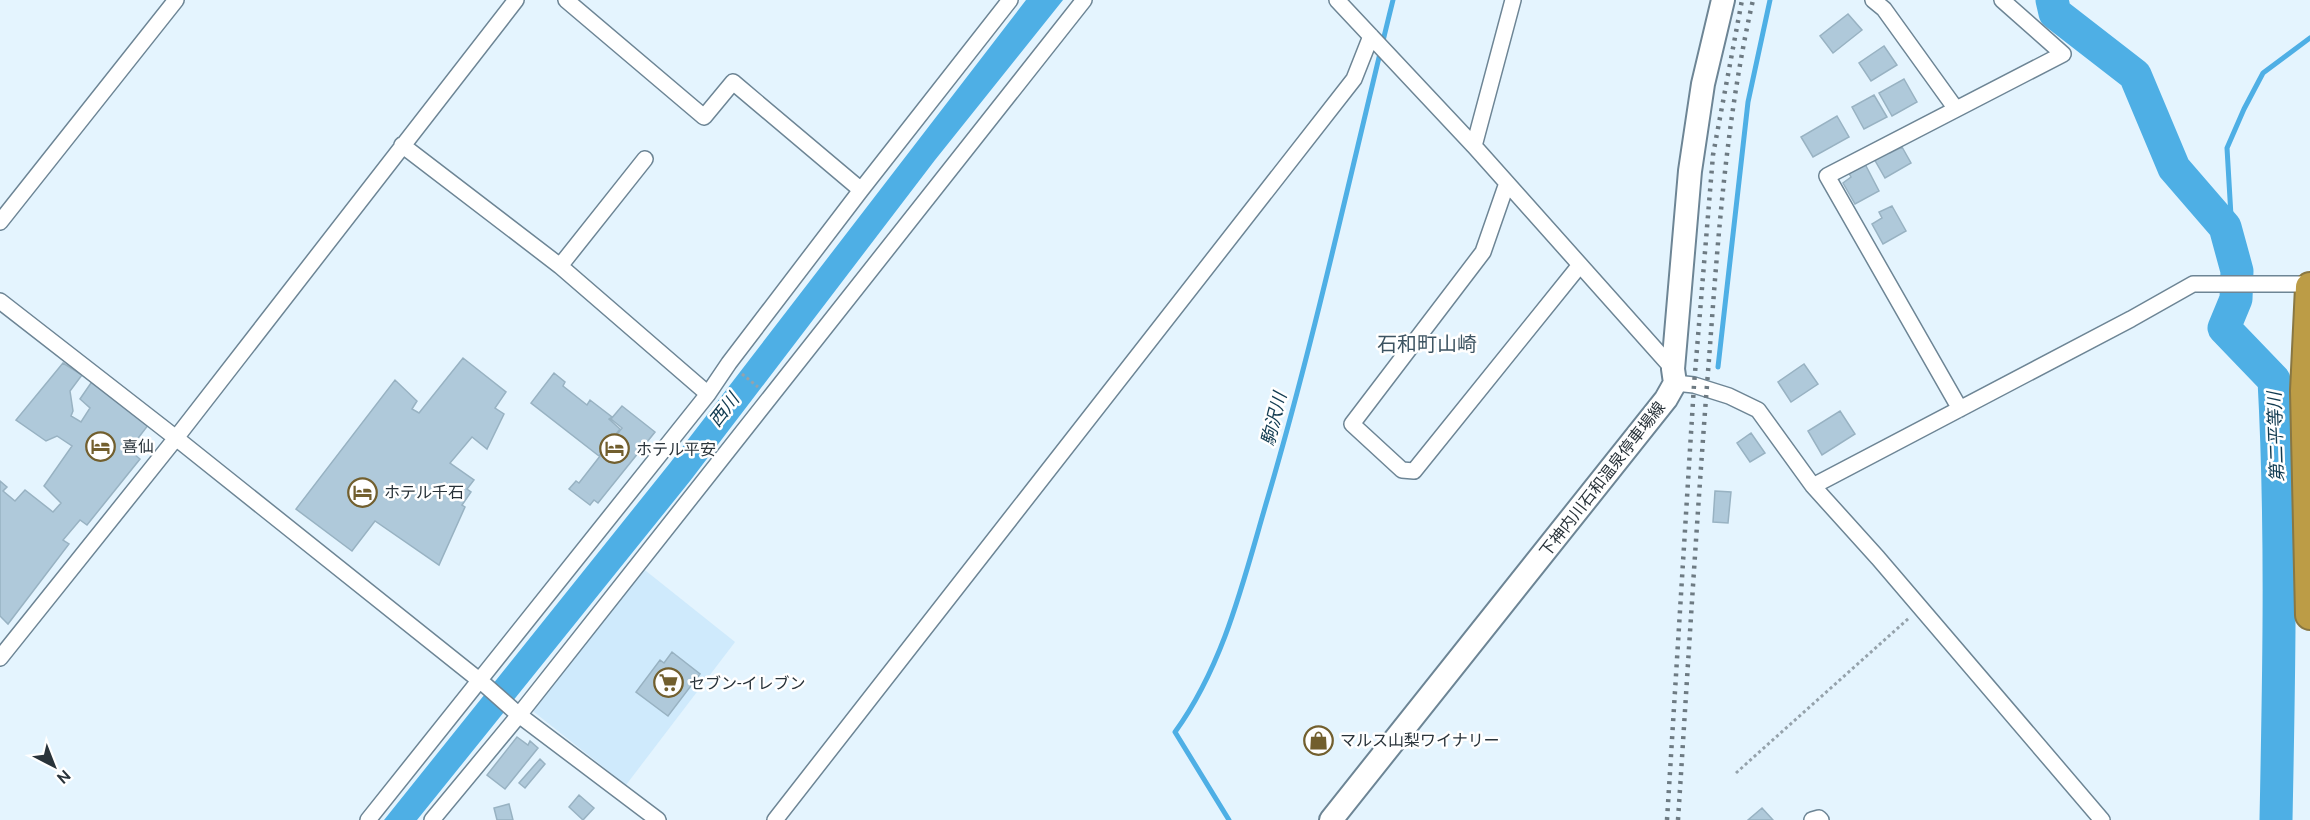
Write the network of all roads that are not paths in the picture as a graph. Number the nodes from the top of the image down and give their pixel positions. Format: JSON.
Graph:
{"nodes":[{"id":1,"x":176,"y":0,"type":"edge"},
{"id":2,"x":516,"y":0,"type":"edge"},
{"id":3,"x":566,"y":0,"type":"edge"},
{"id":4,"x":1010,"y":0,"type":"edge"},
{"id":5,"x":1084,"y":0,"type":"edge"},
{"id":6,"x":1337,"y":0,"type":"edge"},
{"id":7,"x":1513,"y":0,"type":"edge"},
{"id":8,"x":1723,"y":0,"type":"edge"},
{"id":9,"x":1873,"y":0,"type":"edge"},
{"id":10,"x":2002,"y":0,"type":"edge"},
{"id":11,"x":1371,"y":37,"type":"junction"},
{"id":12,"x":1956,"y":109,"type":"junction"},
{"id":13,"x":402,"y":145,"type":"junction"},
{"id":14,"x":1474,"y":146,"type":"junction"},
{"id":15,"x":645,"y":159,"type":"dead end"},
{"id":16,"x":1507,"y":183,"type":"junction"},
{"id":17,"x":861,"y":190,"type":"junction"},
{"id":18,"x":0,"y":222,"type":"edge"},
{"id":19,"x":1580,"y":265,"type":"junction"},
{"id":20,"x":560,"y":266,"type":"junction"},
{"id":21,"x":2310,"y":286,"type":"edge"},
{"id":22,"x":0,"y":301,"type":"edge"},
{"id":23,"x":2309,"y":327,"type":"edge"},
{"id":24,"x":1674,"y":376,"type":"junction"},
{"id":25,"x":708,"y":394,"type":"junction"},
{"id":26,"x":1960,"y":410,"type":"junction"},
{"id":27,"x":176,"y":438,"type":"junction"},
{"id":28,"x":1813,"y":486,"type":"junction"},
{"id":29,"x":2310,"y":615,"type":"edge"},
{"id":30,"x":0,"y":658,"type":"edge"},
{"id":31,"x":481,"y":682,"type":"junction"},
{"id":32,"x":514,"y":712,"type":"junction"},
{"id":33,"x":368,"y":820,"type":"edge"},
{"id":34,"x":432,"y":820,"type":"edge"},
{"id":35,"x":658,"y":820,"type":"edge"},
{"id":36,"x":775,"y":820,"type":"edge"},
{"id":37,"x":1331,"y":820,"type":"edge"},
{"id":38,"x":1812,"y":820,"type":"edge"},
{"id":39,"x":1821,"y":820,"type":"edge"},
{"id":40,"x":2102,"y":820,"type":"edge"}],
"edges":[{"from":1,"to":18,"type":"street"},
{"from":2,"to":13,"type":"street"},
{"from":3,"to":17,"type":"street"},
{"from":4,"to":17,"type":"street"},
{"from":5,"to":32,"type":"street"},
{"from":6,"to":11,"type":"street"},
{"from":7,"to":14,"type":"street"},
{"from":8,"to":24,"type":"main road","name":"下神内川石和温泉停車場線"},
{"from":9,"to":12,"type":"street"},
{"from":10,"to":12,"type":"street"},
{"from":11,"to":14,"type":"street"},
{"from":11,"to":36,"type":"street"},
{"from":12,"to":26,"type":"street"},
{"from":13,"to":20,"type":"street"},
{"from":13,"to":27,"type":"street"},
{"from":14,"to":16,"type":"street"},
{"from":15,"to":20,"type":"street"},
{"from":16,"to":19,"type":"street"},
{"from":16,"to":19,"type":"street"},
{"from":17,"to":25,"type":"street"},
{"from":19,"to":24,"type":"street"},
{"from":20,"to":25,"type":"street"},
{"from":21,"to":23,"type":"highway"},
{"from":21,"to":26,"type":"street"},
{"from":22,"to":27,"type":"street"},
{"from":23,"to":29,"type":"highway"},
{"from":24,"to":28,"type":"street"},
{"from":24,"to":37,"type":"main road","name":"下神内川石和温泉停車場線"},
{"from":25,"to":31,"type":"street"},
{"from":26,"to":28,"type":"street"},
{"from":27,"to":30,"type":"street"},
{"from":27,"to":31,"type":"street"},
{"from":28,"to":40,"type":"street"},
{"from":31,"to":32,"type":"street"},
{"from":31,"to":33,"type":"street"},
{"from":32,"to":34,"type":"street"},
{"from":32,"to":35,"type":"street"},
{"from":38,"to":39,"type":"street"}]}
